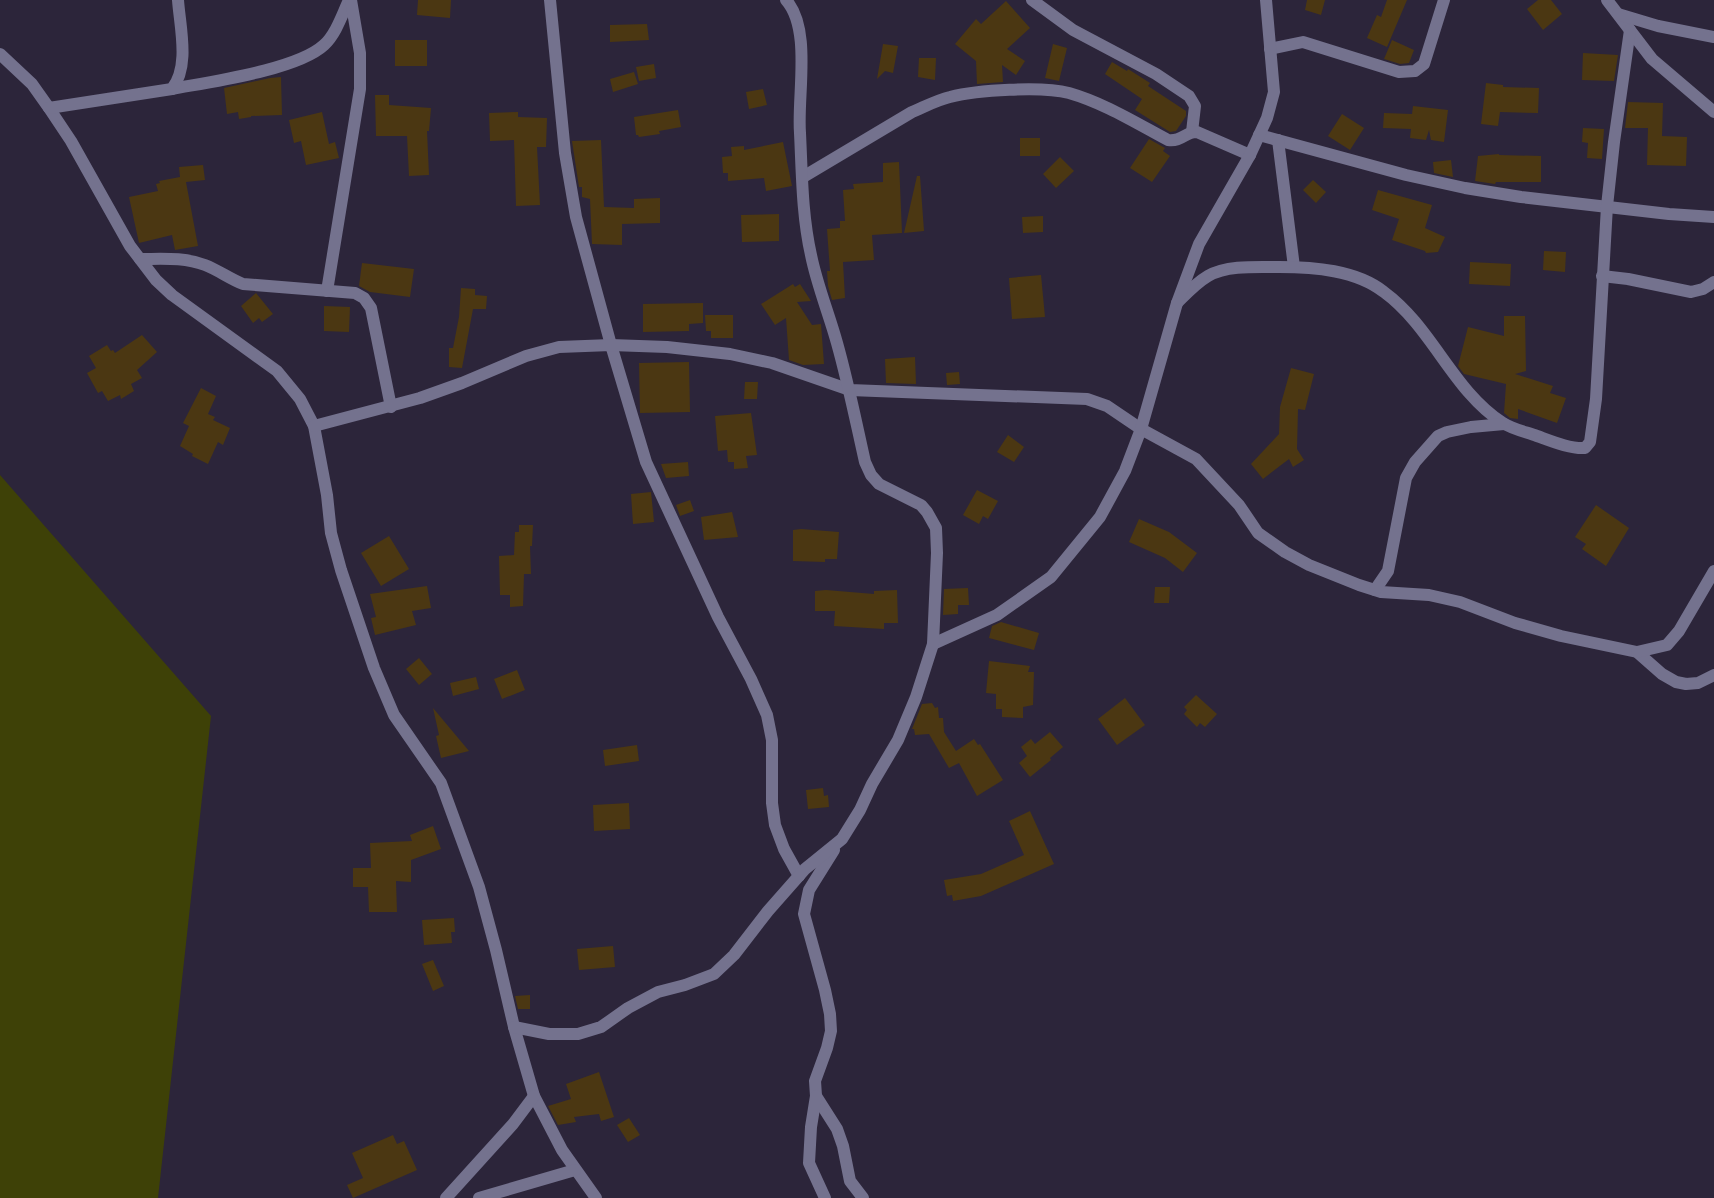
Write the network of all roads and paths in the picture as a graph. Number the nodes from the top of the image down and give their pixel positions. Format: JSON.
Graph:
{"nodes":[{"id":1,"x":178,"y":0,"type":"edge"},
{"id":2,"x":350,"y":0,"type":"edge"},
{"id":3,"x":549,"y":0,"type":"edge"},
{"id":4,"x":787,"y":0,"type":"edge"},
{"id":5,"x":1032,"y":0,"type":"edge"},
{"id":6,"x":1266,"y":0,"type":"edge"},
{"id":7,"x":1444,"y":0,"type":"edge"},
{"id":8,"x":1607,"y":0,"type":"edge"},
{"id":9,"x":1618,"y":14,"type":"junction"},
{"id":10,"x":1630,"y":30,"type":"junction"},
{"id":11,"x":1714,"y":38,"type":"edge"},
{"id":12,"x":1270,"y":50,"type":"junction"},
{"id":13,"x":0,"y":54,"type":"edge"},
{"id":14,"x":172,"y":89,"type":"junction"},
{"id":15,"x":49,"y":108,"type":"junction"},
{"id":16,"x":1714,"y":112,"type":"edge"},
{"id":17,"x":1192,"y":132,"type":"junction"},
{"id":18,"x":1259,"y":135,"type":"junction"},
{"id":19,"x":1278,"y":140,"type":"junction"},
{"id":20,"x":1250,"y":155,"type":"junction"},
{"id":21,"x":803,"y":177,"type":"junction"},
{"id":22,"x":1607,"y":206,"type":"junction"},
{"id":23,"x":1714,"y":217,"type":"edge"},
{"id":24,"x":140,"y":259,"type":"junction"},
{"id":25,"x":1294,"y":267,"type":"junction"},
{"id":26,"x":1602,"y":276,"type":"junction"},
{"id":27,"x":1714,"y":282,"type":"edge"},
{"id":28,"x":327,"y":291,"type":"junction"},
{"id":29,"x":1177,"y":303,"type":"junction"},
{"id":30,"x":610,"y":345,"type":"junction"},
{"id":31,"x":850,"y":390,"type":"junction"},
{"id":32,"x":391,"y":407,"type":"junction"},
{"id":33,"x":1504,"y":424,"type":"junction"},
{"id":34,"x":314,"y":426,"type":"junction"},
{"id":35,"x":1141,"y":429,"type":"junction"},
{"id":36,"x":1714,"y":570,"type":"edge"},
{"id":37,"x":1375,"y":590,"type":"junction"},
{"id":38,"x":933,"y":645,"type":"junction"},
{"id":39,"x":1637,"y":652,"type":"junction"},
{"id":40,"x":1714,"y":675,"type":"edge"},
{"id":41,"x":842,"y":839,"type":"junction"},
{"id":42,"x":800,"y":876,"type":"junction"},
{"id":43,"x":514,"y":1027,"type":"junction"},
{"id":44,"x":534,"y":1096,"type":"junction"},
{"id":45,"x":816,"y":1096,"type":"junction"},
{"id":46,"x":575,"y":1170,"type":"junction"},
{"id":47,"x":446,"y":1198,"type":"edge"},
{"id":48,"x":479,"y":1198,"type":"edge"},
{"id":49,"x":596,"y":1198,"type":"edge"},
{"id":50,"x":825,"y":1198,"type":"edge"},
{"id":51,"x":863,"y":1198,"type":"edge"}],
"edges":[{"from":1,"to":14,"type":"street"},
{"from":2,"to":14,"type":"street"},
{"from":2,"to":28,"type":"street"},
{"from":3,"to":30,"type":"street"},
{"from":4,"to":21,"type":"street"},
{"from":5,"to":17,"type":"street"},
{"from":6,"to":12,"type":"street"},
{"from":7,"to":12,"type":"street"},
{"from":8,"to":9,"type":"street"},
{"from":9,"to":10,"type":"street"},
{"from":9,"to":11,"type":"street"},
{"from":10,"to":16,"type":"street"},
{"from":10,"to":22,"type":"street"},
{"from":12,"to":18,"type":"street"},
{"from":13,"to":15,"type":"street"},
{"from":14,"to":15,"type":"street"},
{"from":15,"to":24,"type":"street"},
{"from":17,"to":20,"type":"street"},
{"from":17,"to":21,"type":"street"},
{"from":18,"to":19,"type":"street"},
{"from":18,"to":20,"type":"street"},
{"from":19,"to":22,"type":"street"},
{"from":19,"to":25,"type":"street"},
{"from":20,"to":29,"type":"street"},
{"from":21,"to":31,"type":"street"},
{"from":22,"to":23,"type":"street"},
{"from":22,"to":26,"type":"street"},
{"from":24,"to":28,"type":"street"},
{"from":24,"to":34,"type":"street"},
{"from":25,"to":29,"type":"street"},
{"from":25,"to":33,"type":"street"},
{"from":26,"to":27,"type":"street"},
{"from":26,"to":33,"type":"street"},
{"from":28,"to":32,"type":"street"},
{"from":29,"to":35,"type":"street"},
{"from":30,"to":31,"type":"street"},
{"from":30,"to":32,"type":"street"},
{"from":30,"to":42,"type":"street"},
{"from":31,"to":35,"type":"street"},
{"from":31,"to":38,"type":"street"},
{"from":32,"to":34,"type":"street"},
{"from":33,"to":37,"type":"street"},
{"from":34,"to":43,"type":"street"},
{"from":35,"to":37,"type":"street"},
{"from":35,"to":38,"type":"street"},
{"from":36,"to":39,"type":"street"},
{"from":37,"to":39,"type":"street"},
{"from":38,"to":41,"type":"street"},
{"from":39,"to":40,"type":"street"},
{"from":41,"to":42,"type":"street"},
{"from":41,"to":45,"type":"street"},
{"from":42,"to":43,"type":"street"},
{"from":43,"to":44,"type":"street"},
{"from":44,"to":46,"type":"street"},
{"from":44,"to":47,"type":"street"},
{"from":45,"to":50,"type":"street"},
{"from":45,"to":51,"type":"street"},
{"from":46,"to":48,"type":"street"},
{"from":46,"to":49,"type":"street"}]}
